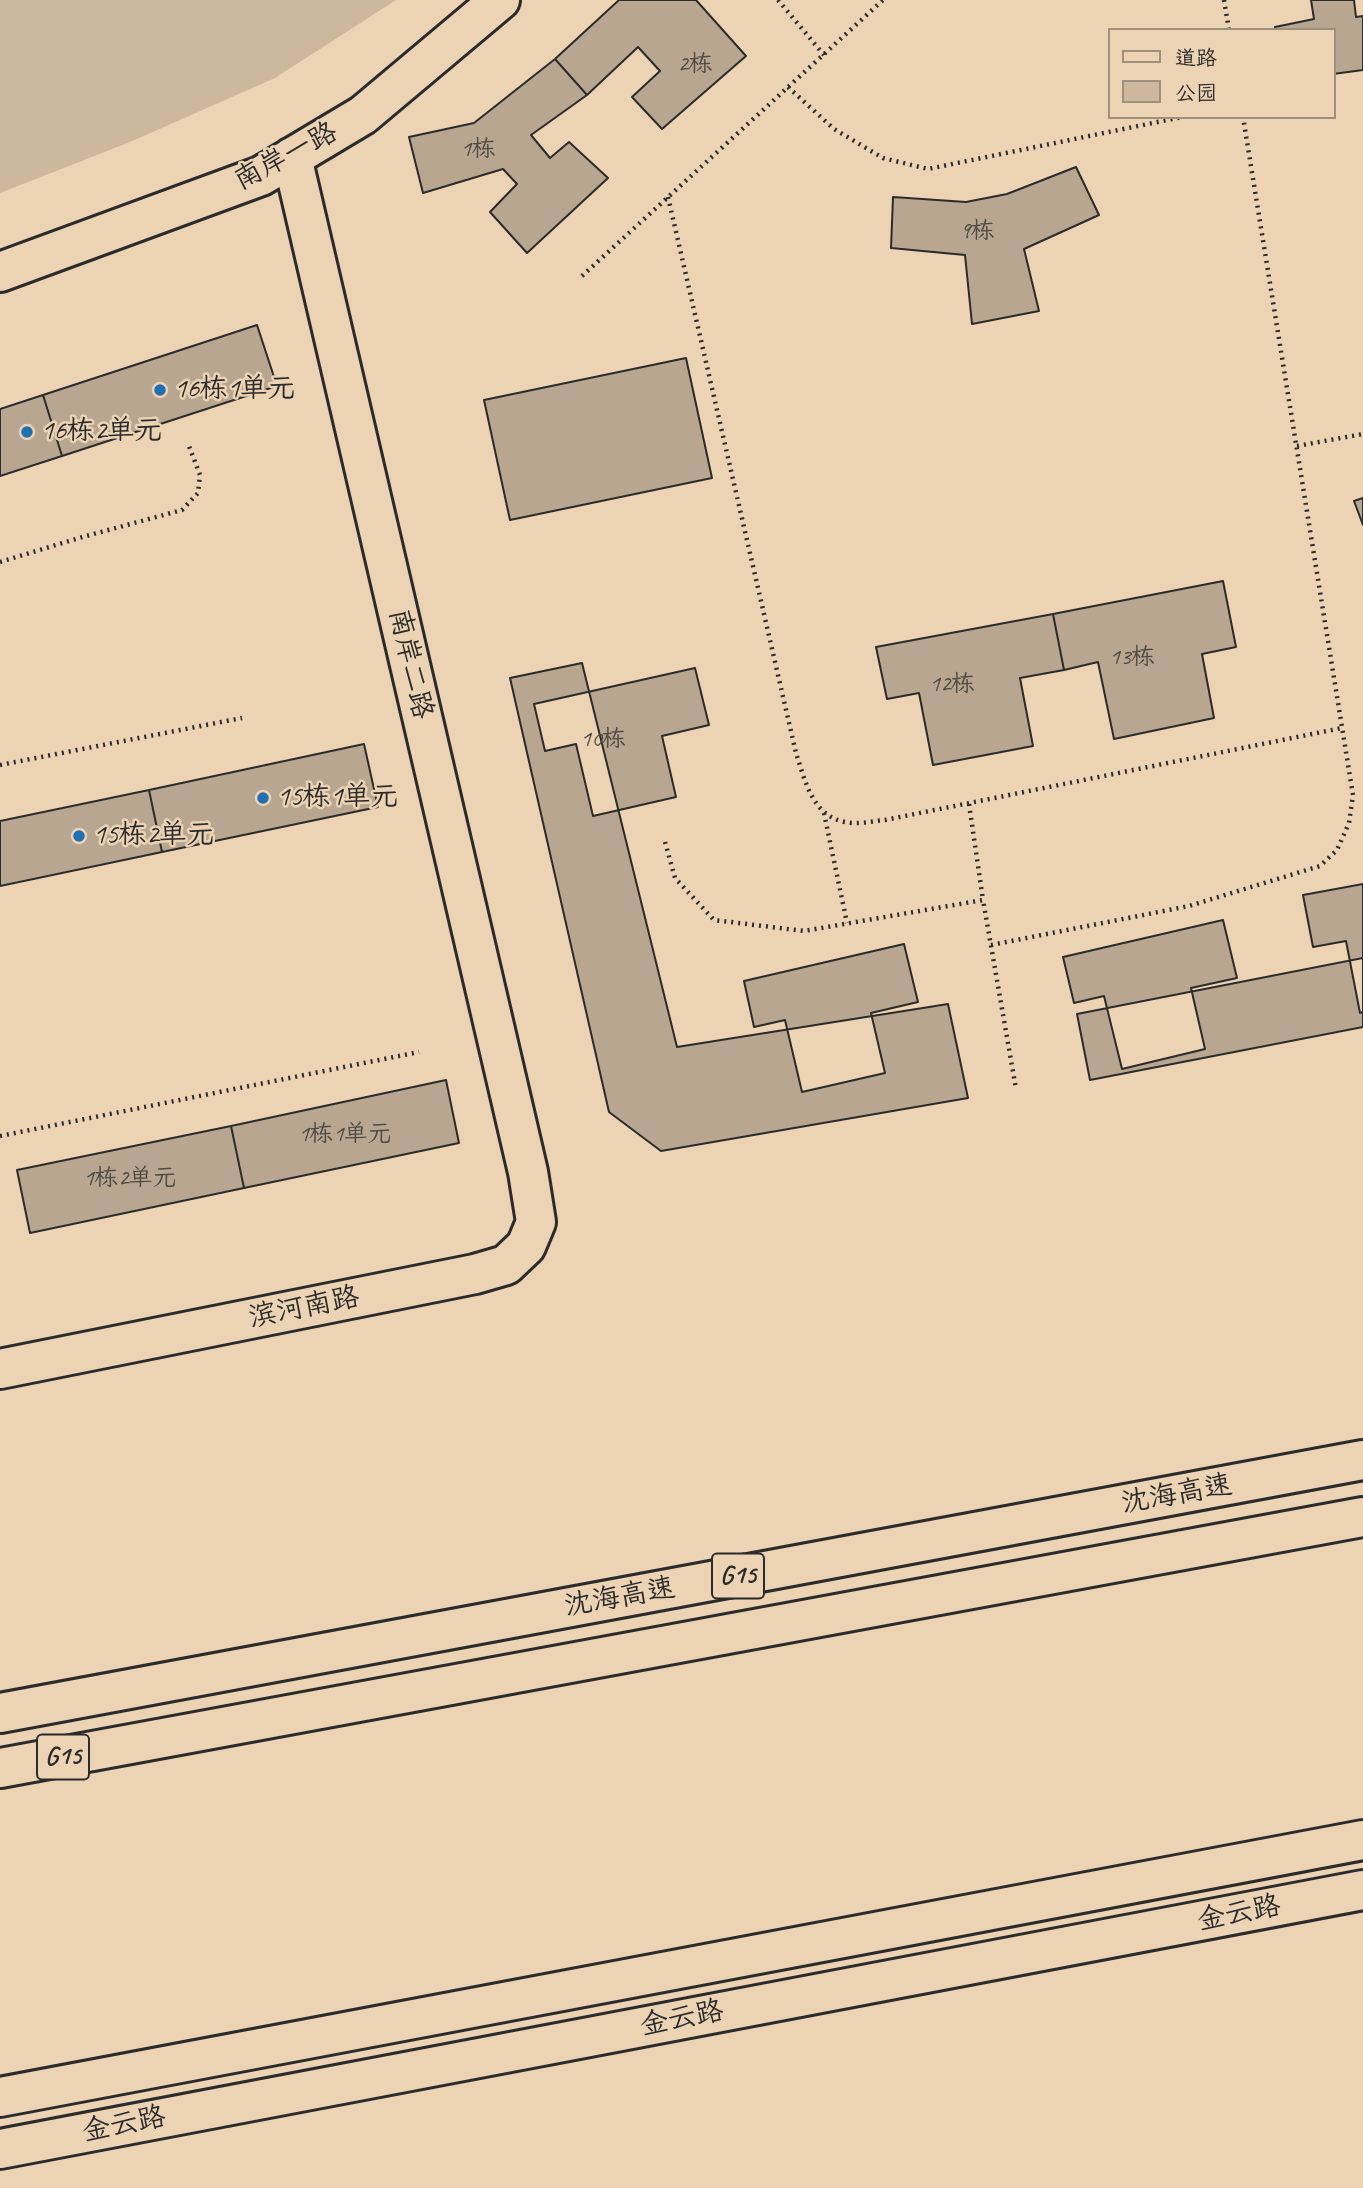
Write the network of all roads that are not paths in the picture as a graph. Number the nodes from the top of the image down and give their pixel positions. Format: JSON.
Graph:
{"nodes":[{"id":1,"x":499,"y":0,"type":"edge"},
{"id":2,"x":292,"y":157,"type":"junction"},
{"id":3,"x":0,"y":272,"type":"edge"},
{"id":4,"x":528,"y":1172,"type":"joint"},
{"id":5,"x":0,"y":1369,"type":"edge"},
{"id":6,"x":1363,"y":1460,"type":"edge"},
{"id":7,"x":1363,"y":1517,"type":"edge"},
{"id":8,"x":0,"y":1713,"type":"edge"},
{"id":9,"x":0,"y":1768,"type":"edge"},
{"id":10,"x":1363,"y":1840,"type":"edge"},
{"id":11,"x":1363,"y":1890,"type":"edge"},
{"id":12,"x":0,"y":2097,"type":"edge"},
{"id":13,"x":0,"y":2149,"type":"edge"}],
"edges":[{"from":1,"to":2,"type":"main road","name":"南岸一路"},
{"from":2,"to":3,"type":"main road","name":"南岸一路"},
{"from":2,"to":4,"type":"main road","name":"南岸二路"},
{"from":4,"to":5,"type":"main road","name":"滨河南路"},
{"from":6,"to":8,"type":"main road","name":"沈海高速","number":"G15"},
{"from":7,"to":9,"type":"main road","name":"沈海高速","number":"G15"},
{"from":10,"to":12,"type":"main road","name":"金云路"},
{"from":11,"to":13,"type":"main road","name":"金云路"}]}
